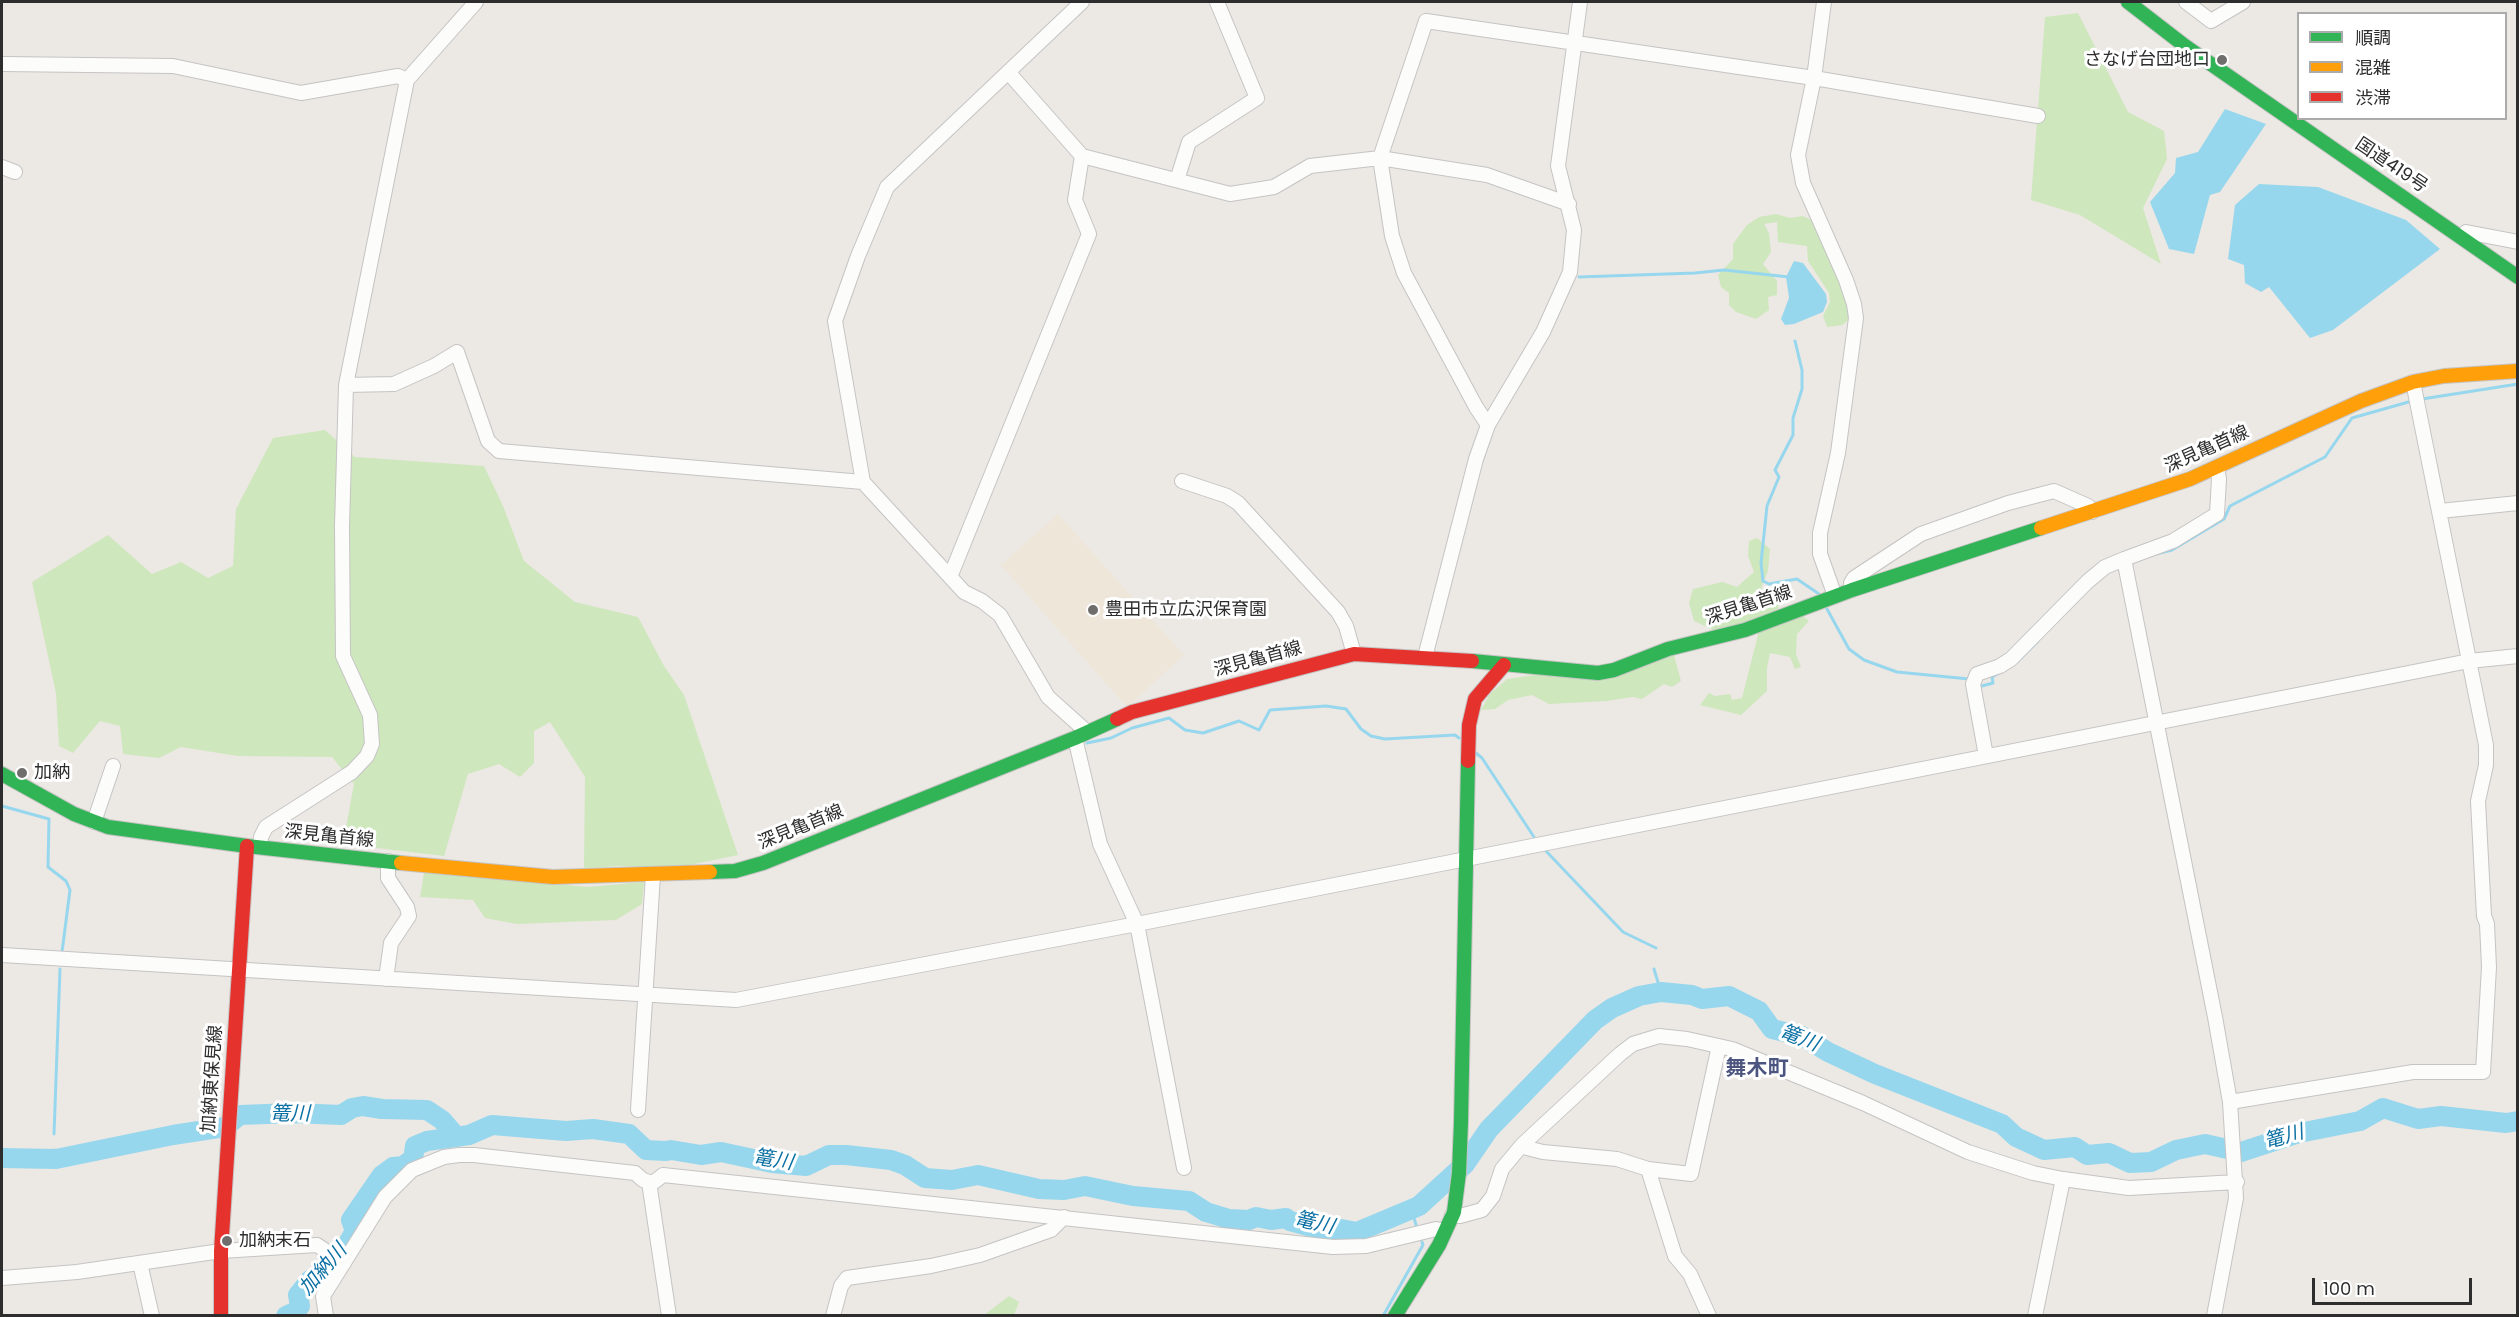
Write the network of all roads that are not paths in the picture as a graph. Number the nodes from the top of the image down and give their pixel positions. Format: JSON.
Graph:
{"nodes":[{"id":1,"x":476,"y":2,"type":"edge"},
{"id":2,"x":1082,"y":2,"type":"edge"},
{"id":3,"x":1217,"y":2,"type":"edge"},
{"id":4,"x":1580,"y":2,"type":"edge"},
{"id":5,"x":1824,"y":2,"type":"edge"},
{"id":6,"x":2128,"y":2,"type":"edge"},
{"id":7,"x":2186,"y":2,"type":"edge"},
{"id":8,"x":2242,"y":2,"type":"edge"},
{"id":9,"x":1573,"y":43,"type":"junction"},
{"id":10,"x":2,"y":64,"type":"edge"},
{"id":11,"x":1008,"y":72,"type":"junction"},
{"id":12,"x":1814,"y":78,"type":"junction"},
{"id":13,"x":407,"y":80,"type":"junction"},
{"id":14,"x":2038,"y":116,"type":"dead end"},
{"id":15,"x":1082,"y":156,"type":"junction"},
{"id":16,"x":1380,"y":158,"type":"junction"},
{"id":17,"x":2,"y":167,"type":"edge"},
{"id":18,"x":15,"y":172,"type":"dead end"},
{"id":19,"x":1177,"y":180,"type":"junction"},
{"id":20,"x":1569,"y":204,"type":"junction"},
{"id":21,"x":2466,"y":232,"type":"dead end"},
{"id":22,"x":2517,"y":242,"type":"edge"},
{"id":23,"x":2517,"y":277,"type":"edge"},
{"id":24,"x":2517,"y":371,"type":"edge"},
{"id":25,"x":346,"y":385,"type":"junction"},
{"id":26,"x":2414,"y":388,"type":"junction"},
{"id":27,"x":1488,"y":425,"type":"junction"},
{"id":28,"x":2217,"y":468,"type":"junction"},
{"id":29,"x":1182,"y":481,"type":"dead end"},
{"id":30,"x":863,"y":482,"type":"junction"},
{"id":31,"x":2517,"y":503,"type":"edge"},
{"id":32,"x":2092,"y":512,"type":"junction"},
{"id":33,"x":2440,"y":512,"type":"junction"},
{"id":34,"x":2124,"y":560,"type":"junction"},
{"id":35,"x":950,"y":577,"type":"junction"},
{"id":36,"x":1852,"y":590,"type":"junction"},
{"id":37,"x":1835,"y":596,"type":"junction"},
{"id":38,"x":1354,"y":654,"type":"junction"},
{"id":39,"x":2517,"y":656,"type":"edge"},
{"id":40,"x":1425,"y":657,"type":"junction"},
{"id":41,"x":2469,"y":661,"type":"junction"},
{"id":42,"x":1504,"y":664,"type":"junction"},
{"id":43,"x":2157,"y":723,"type":"junction"},
{"id":44,"x":1081,"y":735,"type":"junction"},
{"id":45,"x":1986,"y":756,"type":"junction"},
{"id":46,"x":113,"y":766,"type":"dead end"},
{"id":47,"x":2,"y":774,"type":"edge"},
{"id":48,"x":94,"y":822,"type":"junction"},
{"id":49,"x":253,"y":846,"type":"junction"},
{"id":50,"x":1466,"y":859,"type":"junction"},
{"id":51,"x":388,"y":861,"type":"junction"},
{"id":52,"x":653,"y":875,"type":"junction"},
{"id":53,"x":1137,"y":924,"type":"junction"},
{"id":54,"x":2,"y":955,"type":"edge"},
{"id":55,"x":238,"y":970,"type":"junction"},
{"id":56,"x":386,"y":979,"type":"junction"},
{"id":57,"x":647,"y":996,"type":"junction"},
{"id":58,"x":1719,"y":1046,"type":"junction"},
{"id":59,"x":2230,"y":1105,"type":"junction"},
{"id":60,"x":638,"y":1110,"type":"dead end"},
{"id":61,"x":1522,"y":1145,"type":"junction"},
{"id":62,"x":1184,"y":1168,"type":"dead end"},
{"id":63,"x":1648,"y":1169,"type":"junction"},
{"id":64,"x":2062,"y":1179,"type":"junction"},
{"id":65,"x":649,"y":1182,"type":"junction"},
{"id":66,"x":2237,"y":1182,"type":"junction"},
{"id":67,"x":1453,"y":1214,"type":"junction"},
{"id":68,"x":1064,"y":1217,"type":"junction"},
{"id":69,"x":1445,"y":1231,"type":"junction"},
{"id":70,"x":221,"y":1251,"type":"junction"},
{"id":71,"x":342,"y":1262,"type":"junction"},
{"id":72,"x":140,"y":1263,"type":"junction"},
{"id":73,"x":2,"y":1278,"type":"edge"},
{"id":74,"x":152,"y":1316,"type":"edge"},
{"id":75,"x":221,"y":1316,"type":"edge"},
{"id":76,"x":326,"y":1316,"type":"edge"},
{"id":77,"x":669,"y":1316,"type":"edge"},
{"id":78,"x":833,"y":1316,"type":"edge"},
{"id":79,"x":1395,"y":1316,"type":"edge"},
{"id":80,"x":1709,"y":1316,"type":"edge"},
{"id":81,"x":2035,"y":1316,"type":"edge"},
{"id":82,"x":2214,"y":1316,"type":"edge"}],
"edges":[{"from":1,"to":13,"type":"street"},
{"from":2,"to":11,"type":"street"},
{"from":3,"to":19,"type":"street"},
{"from":4,"to":9,"type":"street"},
{"from":5,"to":12,"type":"street"},
{"from":6,"to":23,"type":"main road","name":"国道419号"},
{"from":7,"to":8,"type":"street"},
{"from":9,"to":12,"type":"street"},
{"from":9,"to":16,"type":"street"},
{"from":9,"to":20,"type":"street"},
{"from":10,"to":13,"type":"street"},
{"from":11,"to":15,"type":"street"},
{"from":11,"to":30,"type":"street"},
{"from":12,"to":14,"type":"street"},
{"from":12,"to":37,"type":"street"},
{"from":13,"to":25,"type":"street"},
{"from":15,"to":19,"type":"street"},
{"from":15,"to":35,"type":"street"},
{"from":16,"to":19,"type":"street"},
{"from":16,"to":20,"type":"street"},
{"from":16,"to":27,"type":"street"},
{"from":17,"to":18,"type":"street"},
{"from":20,"to":27,"type":"street"},
{"from":21,"to":22,"type":"street"},
{"from":24,"to":26,"type":"main road","name":"深見亀首線"},
{"from":25,"to":30,"type":"street"},
{"from":25,"to":49,"type":"street"},
{"from":26,"to":28,"type":"main road","name":"深見亀首線"},
{"from":26,"to":33,"type":"street"},
{"from":27,"to":40,"type":"street"},
{"from":28,"to":32,"type":"main road","name":"深見亀首線"},
{"from":28,"to":34,"type":"street"},
{"from":29,"to":38,"type":"street"},
{"from":30,"to":35,"type":"street"},
{"from":31,"to":33,"type":"street"},
{"from":32,"to":36,"type":"main road","name":"深見亀首線"},
{"from":32,"to":36,"type":"street"},
{"from":33,"to":41,"type":"street"},
{"from":34,"to":43,"type":"street"},
{"from":34,"to":45,"type":"street"},
{"from":35,"to":44,"type":"street"},
{"from":36,"to":37,"type":"main road","name":"深見亀首線"},
{"from":37,"to":42,"type":"main road","name":"深見亀首線"},
{"from":38,"to":40,"type":"main road","name":"深見亀首線"},
{"from":38,"to":44,"type":"main road","name":"深見亀首線"},
{"from":39,"to":41,"type":"street"},
{"from":40,"to":42,"type":"main road","name":"深見亀首線"},
{"from":41,"to":43,"type":"street"},
{"from":41,"to":59,"type":"street"},
{"from":42,"to":50,"type":"main road"},
{"from":43,"to":45,"type":"street"},
{"from":43,"to":59,"type":"street"},
{"from":44,"to":52,"type":"main road","name":"深見亀首線"},
{"from":44,"to":53,"type":"street"},
{"from":45,"to":50,"type":"street"},
{"from":46,"to":48,"type":"street"},
{"from":47,"to":48,"type":"main road","name":"深見亀首線"},
{"from":48,"to":49,"type":"main road","name":"深見亀首線"},
{"from":49,"to":51,"type":"main road","name":"深見亀首線"},
{"from":49,"to":55,"type":"main road","name":"加納東保見線"},
{"from":50,"to":53,"type":"street"},
{"from":50,"to":67,"type":"main road"},
{"from":51,"to":52,"type":"main road","name":"深見亀首線"},
{"from":51,"to":56,"type":"street"},
{"from":52,"to":57,"type":"street"},
{"from":53,"to":57,"type":"street"},
{"from":53,"to":62,"type":"street"},
{"from":54,"to":55,"type":"street"},
{"from":55,"to":56,"type":"street"},
{"from":55,"to":70,"type":"main road","name":"加納東保見線"},
{"from":56,"to":57,"type":"street"},
{"from":57,"to":60,"type":"street"},
{"from":58,"to":61,"type":"street"},
{"from":58,"to":63,"type":"street"},
{"from":58,"to":64,"type":"street"},
{"from":59,"to":66,"type":"street"},
{"from":61,"to":63,"type":"street"},
{"from":61,"to":67,"type":"street"},
{"from":63,"to":80,"type":"street"},
{"from":64,"to":66,"type":"street"},
{"from":64,"to":81,"type":"street"},
{"from":65,"to":68,"type":"street"},
{"from":65,"to":71,"type":"street"},
{"from":65,"to":77,"type":"street"},
{"from":66,"to":82,"type":"street"},
{"from":67,"to":69,"type":"main road"},
{"from":68,"to":69,"type":"street"},
{"from":68,"to":78,"type":"street"},
{"from":69,"to":79,"type":"main road"},
{"from":70,"to":71,"type":"street"},
{"from":70,"to":72,"type":"street"},
{"from":70,"to":75,"type":"main road","name":"加納東保見線"},
{"from":71,"to":76,"type":"street"},
{"from":72,"to":73,"type":"street"},
{"from":72,"to":74,"type":"street"}]}
